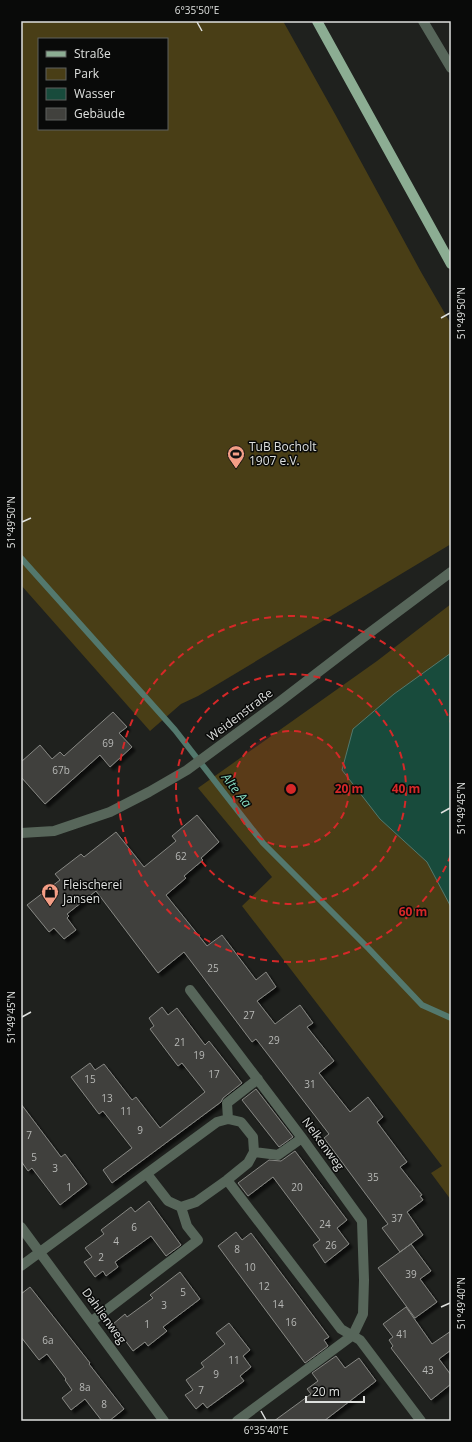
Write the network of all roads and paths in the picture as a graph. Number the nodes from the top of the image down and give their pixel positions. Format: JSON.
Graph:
{"nodes":[{"id":1,"x":318,"y":21,"type":"edge"},
{"id":2,"x":423,"y":21,"type":"edge"},
{"id":3,"x":451,"y":68,"type":"edge"},
{"id":4,"x":451,"y":264,"type":"edge"},
{"id":5,"x":451,"y":572,"type":"edge"},
{"id":6,"x":21,"y":832,"type":"edge"},
{"id":7,"x":190,"y":990,"type":"dead end"},
{"id":8,"x":258,"y":1079,"type":"junction"},
{"id":9,"x":228,"y":1119,"type":"junction"},
{"id":10,"x":302,"y":1138,"type":"junction"},
{"id":11,"x":254,"y":1152,"type":"junction"},
{"id":12,"x":147,"y":1174,"type":"junction"},
{"id":13,"x":228,"y":1180,"type":"junction"},
{"id":14,"x":182,"y":1207,"type":"junction"},
{"id":15,"x":21,"y":1227,"type":"edge"},
{"id":16,"x":40,"y":1252,"type":"junction"},
{"id":17,"x":21,"y":1266,"type":"edge"},
{"id":18,"x":92,"y":1321,"type":"junction"},
{"id":19,"x":353,"y":1335,"type":"junction"},
{"id":20,"x":164,"y":1421,"type":"edge"},
{"id":21,"x":237,"y":1421,"type":"edge"},
{"id":22,"x":422,"y":1421,"type":"edge"}],
"edges":[{"from":1,"to":4,"type":"main road"},
{"from":2,"to":3,"type":"street"},
{"from":5,"to":6,"type":"street","name":"Weidenstraße"},
{"from":7,"to":8,"type":"street","name":"Nelkenweg"},
{"from":8,"to":9,"type":"street"},
{"from":8,"to":10,"type":"street","name":"Nelkenweg"},
{"from":9,"to":11,"type":"street"},
{"from":9,"to":12,"type":"street"},
{"from":10,"to":11,"type":"street"},
{"from":10,"to":19,"type":"street","name":"Nelkenweg"},
{"from":11,"to":13,"type":"street"},
{"from":12,"to":14,"type":"street"},
{"from":12,"to":16,"type":"street"},
{"from":13,"to":14,"type":"street"},
{"from":13,"to":19,"type":"street"},
{"from":14,"to":18,"type":"street"},
{"from":15,"to":16,"type":"street","name":"Dahlienweg"},
{"from":16,"to":17,"type":"street"},
{"from":16,"to":18,"type":"street","name":"Dahlienweg"},
{"from":18,"to":20,"type":"street","name":"Dahlienweg"},
{"from":19,"to":21,"type":"street"},
{"from":19,"to":22,"type":"street"}]}
